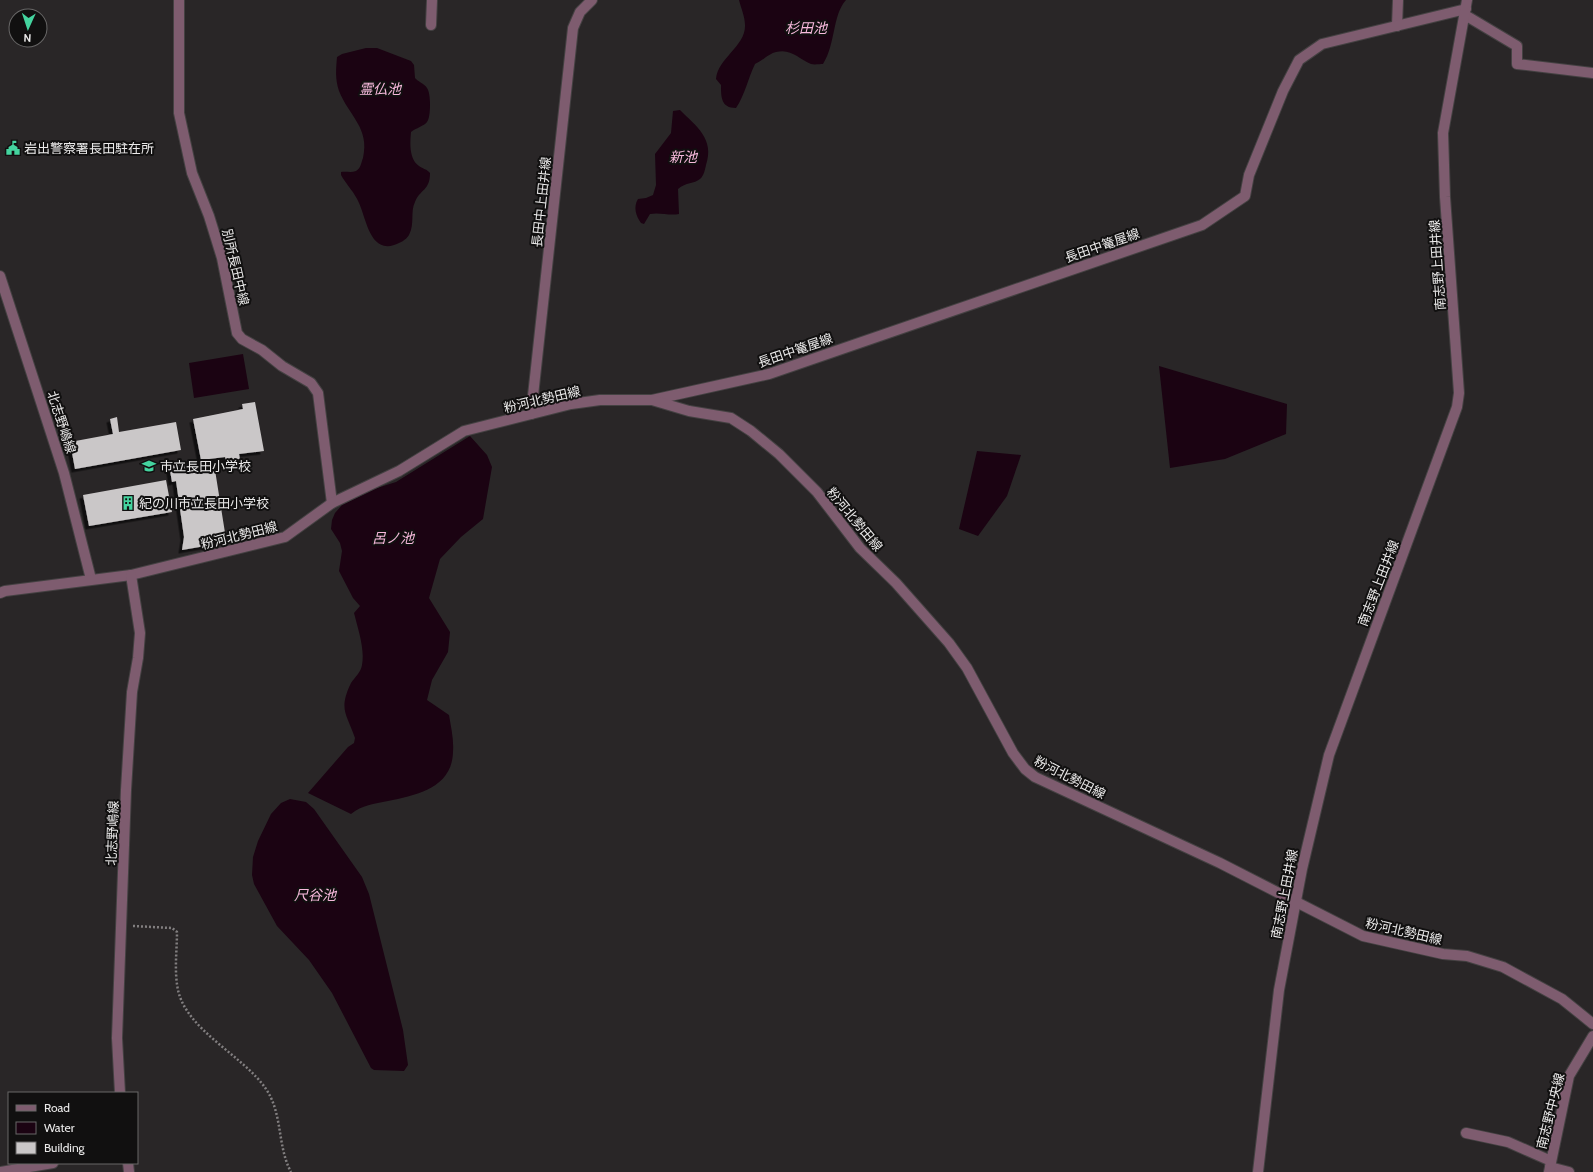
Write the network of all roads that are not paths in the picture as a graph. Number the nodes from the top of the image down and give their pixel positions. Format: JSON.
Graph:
{"nodes":[{"id":1,"x":179,"y":0,"type":"edge"},
{"id":2,"x":432,"y":0,"type":"edge"},
{"id":3,"x":592,"y":0,"type":"edge"},
{"id":4,"x":1398,"y":0,"type":"edge"},
{"id":5,"x":1466,"y":8,"type":"edge"},
{"id":6,"x":431,"y":25,"type":"dead end"},
{"id":7,"x":1397,"y":26,"type":"junction"},
{"id":8,"x":1593,"y":73,"type":"edge"},
{"id":9,"x":0,"y":276,"type":"edge"},
{"id":10,"x":652,"y":400,"type":"junction"},
{"id":11,"x":531,"y":414,"type":"junction"},
{"id":12,"x":332,"y":503,"type":"junction"},
{"id":13,"x":131,"y":575,"type":"junction"},
{"id":14,"x":92,"y":579,"type":"junction"},
{"id":15,"x":0,"y":593,"type":"edge"},
{"id":16,"x":1295,"y":902,"type":"junction"},
{"id":17,"x":1593,"y":1024,"type":"edge"},
{"id":18,"x":1593,"y":1036,"type":"edge"},
{"id":19,"x":120,"y":1092,"type":"edge"},
{"id":20,"x":1466,"y":1133,"type":"dead end"},
{"id":21,"x":47,"y":1164,"type":"edge"},
{"id":22,"x":1550,"y":1167,"type":"edge"},
{"id":23,"x":0,"y":1172,"type":"edge"},
{"id":24,"x":1258,"y":1172,"type":"edge"},
{"id":25,"x":1569,"y":1172,"type":"edge"}],
"edges":[{"from":1,"to":12,"type":"street","name":"別所長田中線"},
{"from":2,"to":6,"type":"street"},
{"from":3,"to":11,"type":"street","name":"長田中上田井線"},
{"from":4,"to":7,"type":"street"},
{"from":5,"to":7,"type":"street","name":"長田中篭屋線"},
{"from":5,"to":8,"type":"street"},
{"from":5,"to":16,"type":"street","name":"南志野上田井線"},
{"from":7,"to":10,"type":"street","name":"長田中篭屋線"},
{"from":9,"to":14,"type":"street","name":"北志野嶋線"},
{"from":10,"to":11,"type":"street","name":"粉河北勢田線"},
{"from":10,"to":16,"type":"street","name":"粉河北勢田線"},
{"from":11,"to":12,"type":"street","name":"粉河北勢田線"},
{"from":12,"to":13,"type":"street","name":"粉河北勢田線"},
{"from":13,"to":14,"type":"street","name":"粉河北勢田線"},
{"from":13,"to":19,"type":"street","name":"北志野嶋線"},
{"from":14,"to":15,"type":"street","name":"粉河北勢田線"},
{"from":16,"to":17,"type":"street","name":"粉河北勢田線"},
{"from":16,"to":24,"type":"street","name":"南志野上田井線"},
{"from":18,"to":22,"type":"street","name":"南志野中央線"},
{"from":20,"to":22,"type":"street"},
{"from":21,"to":23,"type":"street"},
{"from":22,"to":25,"type":"street"}]}
